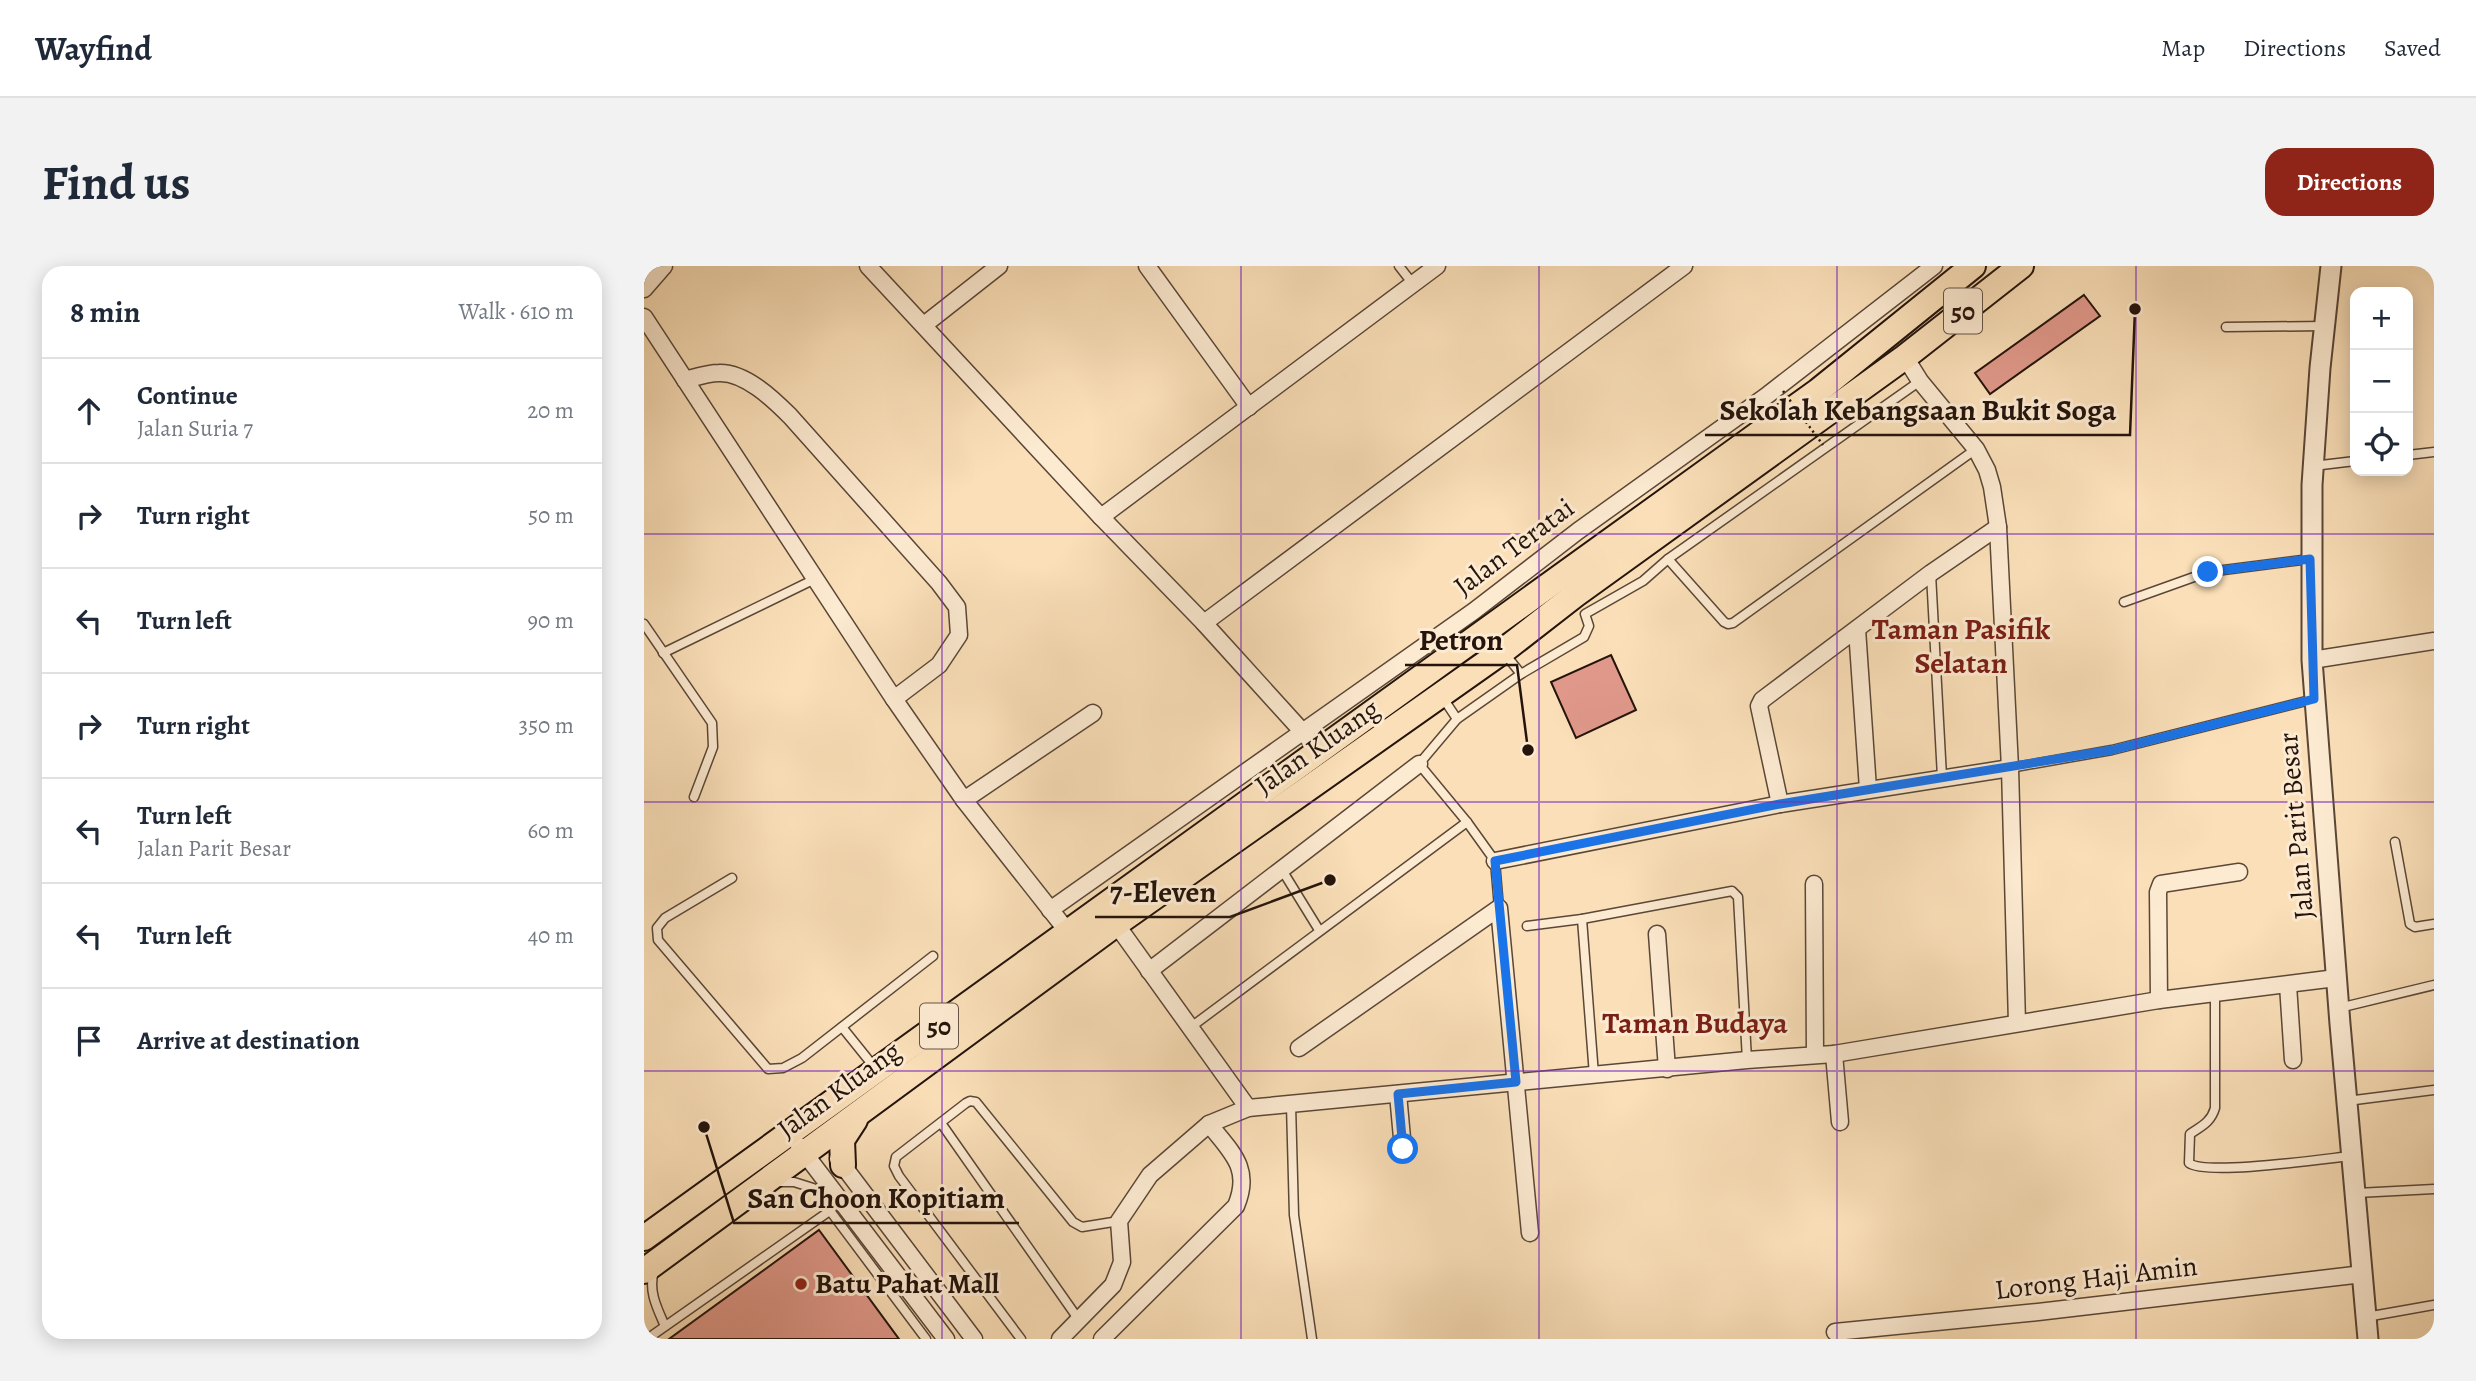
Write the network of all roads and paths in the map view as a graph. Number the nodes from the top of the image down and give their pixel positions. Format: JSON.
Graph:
{"nodes":[{"id":1,"x":664,"y":266,"type":"edge"},
{"id":2,"x":868,"y":266,"type":"edge"},
{"id":3,"x":999,"y":266,"type":"edge"},
{"id":4,"x":1147,"y":266,"type":"edge"},
{"id":5,"x":1399,"y":266,"type":"edge"},
{"id":6,"x":1437,"y":266,"type":"edge"},
{"id":7,"x":1684,"y":266,"type":"edge"},
{"id":8,"x":1934,"y":266,"type":"edge"},
{"id":9,"x":1973,"y":266,"type":"edge"},
{"id":10,"x":2021,"y":266,"type":"edge"},
{"id":11,"x":2331,"y":266,"type":"edge"},
{"id":12,"x":1413,"y":284,"type":"junction"},
{"id":13,"x":644,"y":289,"type":"edge"},
{"id":14,"x":644,"y":317,"type":"edge"},
{"id":15,"x":924,"y":325,"type":"junction"},
{"id":16,"x":2325,"y":326,"type":"junction"},
{"id":17,"x":2226,"y":327,"type":"dead end"},
{"id":18,"x":1905,"y":357,"type":"junction"},
{"id":19,"x":685,"y":380,"type":"junction"},
{"id":20,"x":1920,"y":381,"type":"junction"},
{"id":21,"x":1783,"y":391,"type":"dead end"},
{"id":22,"x":1249,"y":407,"type":"junction"},
{"id":23,"x":1823,"y":445,"type":"dead end"},
{"id":24,"x":1976,"y":449,"type":"junction"},
{"id":25,"x":2434,"y":452,"type":"edge"},
{"id":26,"x":2413,"y":454,"type":"edge"},
{"id":27,"x":2350,"y":462,"type":"edge"},
{"id":28,"x":2312,"y":467,"type":"junction"},
{"id":29,"x":1101,"y":517,"type":"junction"},
{"id":30,"x":1998,"y":527,"type":"junction"},
{"id":31,"x":1585,"y":540,"type":"junction"},
{"id":32,"x":1668,"y":559,"type":"junction"},
{"id":33,"x":2310,"y":559,"type":"junction"},
{"id":34,"x":1931,"y":573,"type":"junction"},
{"id":35,"x":817,"y":578,"type":"junction"},
{"id":36,"x":1596,"y":581,"type":"junction"},
{"id":37,"x":1620,"y":594,"type":"junction"},
{"id":38,"x":2124,"y":602,"type":"dead end"},
{"id":39,"x":1580,"y":605,"type":"junction"},
{"id":40,"x":1204,"y":623,"type":"junction"},
{"id":41,"x":644,"y":624,"type":"edge"},
{"id":42,"x":1857,"y":629,"type":"junction"},
{"id":43,"x":2434,"y":641,"type":"edge"},
{"id":44,"x":1503,"y":651,"type":"junction"},
{"id":45,"x":663,"y":653,"type":"junction"},
{"id":46,"x":2321,"y":659,"type":"junction"},
{"id":47,"x":1521,"y":674,"type":"junction"},
{"id":48,"x":1440,"y":695,"type":"junction"},
{"id":49,"x":894,"y":699,"type":"junction"},
{"id":50,"x":2314,"y":699,"type":"junction"},
{"id":51,"x":1093,"y":713,"type":"dead end"},
{"id":52,"x":1457,"y":719,"type":"junction"},
{"id":53,"x":1303,"y":731,"type":"junction"},
{"id":54,"x":1320,"y":751,"type":"junction"},
{"id":55,"x":1419,"y":764,"type":"junction"},
{"id":56,"x":2010,"y":768,"type":"junction"},
{"id":57,"x":1942,"y":777,"type":"junction"},
{"id":58,"x":1868,"y":789,"type":"junction"},
{"id":59,"x":694,"y":797,"type":"dead end"},
{"id":60,"x":964,"y":800,"type":"junction"},
{"id":61,"x":1780,"y":804,"type":"junction"},
{"id":62,"x":1467,"y":822,"type":"junction"},
{"id":63,"x":2395,"y":842,"type":"dead end"},
{"id":64,"x":1495,"y":861,"type":"junction"},
{"id":65,"x":1282,"y":870,"type":"junction"},
{"id":66,"x":2239,"y":872,"type":"dead end"},
{"id":67,"x":732,"y":878,"type":"dead end"},
{"id":68,"x":1814,"y":884,"type":"dead end"},
{"id":69,"x":1499,"y":908,"type":"junction"},
{"id":70,"x":1049,"y":910,"type":"junction"},
{"id":71,"x":1582,"y":919,"type":"junction"},
{"id":72,"x":1116,"y":924,"type":"junction"},
{"id":73,"x":2434,"y":924,"type":"edge"},
{"id":74,"x":1527,"y":926,"type":"dead end"},
{"id":75,"x":1319,"y":930,"type":"junction"},
{"id":76,"x":1068,"y":932,"type":"junction"},
{"id":77,"x":1657,"y":934,"type":"dead end"},
{"id":78,"x":933,"y":956,"type":"dead end"},
{"id":79,"x":1149,"y":971,"type":"junction"},
{"id":80,"x":2336,"y":978,"type":"junction"},
{"id":81,"x":2288,"y":985,"type":"junction"},
{"id":82,"x":2434,"y":985,"type":"edge"},
{"id":83,"x":2216,"y":994,"type":"junction"},
{"id":84,"x":2160,"y":1000,"type":"junction"},
{"id":85,"x":2344,"y":1007,"type":"junction"},
{"id":86,"x":2017,"y":1023,"type":"junction"},
{"id":87,"x":842,"y":1027,"type":"junction"},
{"id":88,"x":1191,"y":1027,"type":"junction"},
{"id":89,"x":1300,"y":1048,"type":"dead end"},
{"id":90,"x":1815,"y":1054,"type":"junction"},
{"id":91,"x":1834,"y":1054,"type":"junction"},
{"id":92,"x":1747,"y":1060,"type":"junction"},
{"id":93,"x":2293,"y":1060,"type":"dead end"},
{"id":94,"x":1667,"y":1069,"type":"junction"},
{"id":95,"x":877,"y":1071,"type":"junction"},
{"id":96,"x":1594,"y":1075,"type":"junction"},
{"id":97,"x":1516,"y":1082,"type":"junction"},
{"id":98,"x":2434,"y":1090,"type":"edge"},
{"id":99,"x":1398,"y":1094,"type":"junction"},
{"id":100,"x":2347,"y":1101,"type":"junction"},
{"id":101,"x":1291,"y":1105,"type":"junction"},
{"id":102,"x":867,"y":1107,"type":"junction"},
{"id":103,"x":1248,"y":1108,"type":"junction"},
{"id":104,"x":1840,"y":1122,"type":"dead end"},
{"id":105,"x":941,"y":1123,"type":"junction"},
{"id":106,"x":1209,"y":1124,"type":"junction"},
{"id":107,"x":807,"y":1136,"type":"junction"},
{"id":108,"x":1403,"y":1149,"type":"dead end"},
{"id":109,"x":2351,"y":1156,"type":"junction"},
{"id":110,"x":843,"y":1165,"type":"junction"},
{"id":111,"x":765,"y":1181,"type":"junction"},
{"id":112,"x":2434,"y":1189,"type":"edge"},
{"id":113,"x":2364,"y":1192,"type":"junction"},
{"id":114,"x":831,"y":1210,"type":"junction"},
{"id":115,"x":1119,"y":1221,"type":"junction"},
{"id":116,"x":1530,"y":1233,"type":"dead end"},
{"id":117,"x":644,"y":1238,"type":"edge"},
{"id":118,"x":650,"y":1266,"type":"edge"},
{"id":119,"x":2363,"y":1274,"type":"junction"},
{"id":120,"x":2434,"y":1305,"type":"edge"},
{"id":121,"x":2374,"y":1316,"type":"junction"},
{"id":122,"x":1079,"y":1320,"type":"junction"},
{"id":123,"x":665,"y":1326,"type":"junction"},
{"id":124,"x":1835,"y":1332,"type":"dead end"},
{"id":125,"x":646,"y":1339,"type":"edge"},
{"id":126,"x":926,"y":1339,"type":"edge"},
{"id":127,"x":946,"y":1339,"type":"edge"},
{"id":128,"x":974,"y":1339,"type":"edge"},
{"id":129,"x":1021,"y":1339,"type":"edge"},
{"id":130,"x":1059,"y":1339,"type":"edge"},
{"id":131,"x":1102,"y":1339,"type":"edge"},
{"id":132,"x":1312,"y":1339,"type":"edge"},
{"id":133,"x":2368,"y":1339,"type":"edge"}],
"edges":[{"from":1,"to":13,"type":"street"},
{"from":2,"to":15,"type":"street"},
{"from":3,"to":15,"type":"street"},
{"from":4,"to":22,"type":"street"},
{"from":5,"to":12,"type":"lane"},
{"from":6,"to":12,"type":"street"},
{"from":7,"to":40,"type":"street"},
{"from":8,"to":31,"type":"street","name":"Jalan Teratai"},
{"from":9,"to":31,"type":"highway","name":"Jalan Kluang","number":"50"},
{"from":10,"to":18,"type":"highway","name":"Jalan Kluang","number":"50"},
{"from":11,"to":16,"type":"street","name":"Jalan Parit Besar"},
{"from":12,"to":22,"type":"street"},
{"from":14,"to":19,"type":"street"},
{"from":15,"to":29,"type":"street"},
{"from":16,"to":17,"type":"lane"},
{"from":16,"to":28,"type":"street","name":"Jalan Parit Besar"},
{"from":18,"to":20,"type":"street"},
{"from":18,"to":36,"type":"highway","name":"Jalan Kluang","number":"50"},
{"from":19,"to":35,"type":"street"},
{"from":19,"to":49,"type":"street"},
{"from":20,"to":24,"type":"street"},
{"from":20,"to":32,"type":"lane"},
{"from":21,"to":23,"type":"path","bridge":true},
{"from":22,"to":29,"type":"street"},
{"from":24,"to":30,"type":"street"},
{"from":24,"to":32,"type":"lane"},
{"from":25,"to":26,"type":"lane"},
{"from":27,"to":28,"type":"lane"},
{"from":28,"to":33,"type":"street","name":"Jalan Parit Besar"},
{"from":29,"to":40,"type":"street"},
{"from":30,"to":34,"type":"street"},
{"from":30,"to":56,"type":"street"},
{"from":31,"to":53,"type":"street","name":"Jalan Teratai"},
{"from":31,"to":54,"type":"highway","name":"Jalan Kluang","number":"50"},
{"from":32,"to":37,"type":"lane"},
{"from":33,"to":38,"type":"lane"},
{"from":33,"to":46,"type":"street","name":"Jalan Parit Besar"},
{"from":34,"to":42,"type":"street"},
{"from":34,"to":57,"type":"lane"},
{"from":35,"to":45,"type":"lane"},
{"from":35,"to":49,"type":"street"},
{"from":36,"to":37,"type":"lane"},
{"from":36,"to":39,"type":"highway","name":"Jalan Kluang","number":"50"},
{"from":37,"to":39,"type":"lane"},
{"from":39,"to":44,"type":"highway","name":"Jalan Kluang","number":"50"},
{"from":39,"to":47,"type":"lane"},
{"from":40,"to":53,"type":"street"},
{"from":41,"to":45,"type":"lane"},
{"from":42,"to":58,"type":"street"},
{"from":42,"to":61,"type":"street"},
{"from":43,"to":46,"type":"street"},
{"from":44,"to":47,"type":"lane"},
{"from":44,"to":48,"type":"highway","name":"Jalan Kluang","number":"50"},
{"from":45,"to":59,"type":"lane"},
{"from":46,"to":50,"type":"street","name":"Jalan Parit Besar"},
{"from":47,"to":52,"type":"lane"},
{"from":48,"to":52,"type":"lane"},
{"from":48,"to":72,"type":"highway","name":"Jalan Kluang","number":"50"},
{"from":49,"to":60,"type":"street"},
{"from":50,"to":56,"type":"lane"},
{"from":50,"to":80,"type":"street","name":"Jalan Parit Besar"},
{"from":51,"to":60,"type":"street"},
{"from":52,"to":55,"type":"lane"},
{"from":53,"to":54,"type":"street"},
{"from":53,"to":70,"type":"street","name":"Jalan Teratai"},
{"from":54,"to":76,"type":"highway","name":"Jalan Kluang","number":"50"},
{"from":55,"to":62,"type":"lane"},
{"from":55,"to":65,"type":"street"},
{"from":56,"to":57,"type":"street"},
{"from":56,"to":86,"type":"street"},
{"from":57,"to":58,"type":"street"},
{"from":58,"to":61,"type":"street"},
{"from":60,"to":70,"type":"street"},
{"from":61,"to":64,"type":"street"},
{"from":62,"to":64,"type":"lane"},
{"from":62,"to":75,"type":"lane"},
{"from":63,"to":73,"type":"lane"},
{"from":64,"to":69,"type":"lane"},
{"from":65,"to":75,"type":"lane"},
{"from":65,"to":79,"type":"street"},
{"from":66,"to":84,"type":"street"},
{"from":67,"to":87,"type":"lane"},
{"from":68,"to":90,"type":"street"},
{"from":69,"to":89,"type":"street"},
{"from":69,"to":97,"type":"street"},
{"from":70,"to":76,"type":"street"},
{"from":71,"to":74,"type":"lane"},
{"from":71,"to":92,"type":"lane"},
{"from":71,"to":96,"type":"lane"},
{"from":72,"to":79,"type":"street"},
{"from":72,"to":102,"type":"highway","name":"Jalan Kluang","number":"50"},
{"from":75,"to":88,"type":"lane"},
{"from":76,"to":95,"type":"highway","name":"Jalan Kluang","number":"50"},
{"from":77,"to":94,"type":"street"},
{"from":78,"to":87,"type":"lane"},
{"from":79,"to":88,"type":"street"},
{"from":80,"to":81,"type":"street"},
{"from":80,"to":85,"type":"street","name":"Jalan Parit Besar"},
{"from":81,"to":83,"type":"street"},
{"from":81,"to":93,"type":"street"},
{"from":82,"to":85,"type":"lane"},
{"from":83,"to":84,"type":"street"},
{"from":83,"to":109,"type":"lane"},
{"from":84,"to":86,"type":"street"},
{"from":85,"to":100,"type":"street","name":"Jalan Parit Besar"},
{"from":86,"to":91,"type":"street"},
{"from":87,"to":95,"type":"lane"},
{"from":88,"to":103,"type":"street"},
{"from":90,"to":91,"type":"street"},
{"from":90,"to":92,"type":"street"},
{"from":91,"to":104,"type":"street"},
{"from":92,"to":94,"type":"street"},
{"from":94,"to":96,"type":"street"},
{"from":95,"to":107,"type":"highway","name":"Jalan Kluang","number":"50"},
{"from":96,"to":97,"type":"street"},
{"from":97,"to":99,"type":"street"},
{"from":97,"to":116,"type":"street"},
{"from":98,"to":100,"type":"lane"},
{"from":99,"to":101,"type":"street"},
{"from":99,"to":108,"type":"street"},
{"from":100,"to":109,"type":"street","name":"Jalan Parit Besar"},
{"from":101,"to":103,"type":"street"},
{"from":101,"to":132,"type":"lane"},
{"from":102,"to":107,"type":"highway","name":"Jalan Kluang","number":"50"},
{"from":102,"to":110,"type":"highway"},
{"from":103,"to":106,"type":"street"},
{"from":105,"to":115,"type":"lane"},
{"from":105,"to":122,"type":"lane"},
{"from":105,"to":129,"type":"lane"},
{"from":106,"to":115,"type":"street"},
{"from":106,"to":131,"type":"street"},
{"from":107,"to":110,"type":"street"},
{"from":107,"to":111,"type":"highway","name":"Jalan Kluang","number":"50"},
{"from":107,"to":117,"type":"highway","name":"Jalan Kluang","number":"50"},
{"from":107,"to":127,"type":"street"},
{"from":109,"to":113,"type":"street","name":"Jalan Parit Besar"},
{"from":110,"to":128,"type":"street"},
{"from":111,"to":114,"type":"lane"},
{"from":111,"to":118,"type":"highway","name":"Jalan Kluang","number":"50"},
{"from":112,"to":113,"type":"lane"},
{"from":113,"to":119,"type":"street","name":"Jalan Parit Besar"},
{"from":114,"to":123,"type":"lane"},
{"from":114,"to":126,"type":"lane"},
{"from":115,"to":122,"type":"street"},
{"from":118,"to":123,"type":"lane"},
{"from":119,"to":121,"type":"street","name":"Jalan Parit Besar"},
{"from":119,"to":124,"type":"street","name":"Lorong Haji Amin"},
{"from":120,"to":121,"type":"lane"},
{"from":121,"to":133,"type":"street","name":"Jalan Parit Besar"},
{"from":122,"to":130,"type":"street"},
{"from":123,"to":125,"type":"lane"}]}
